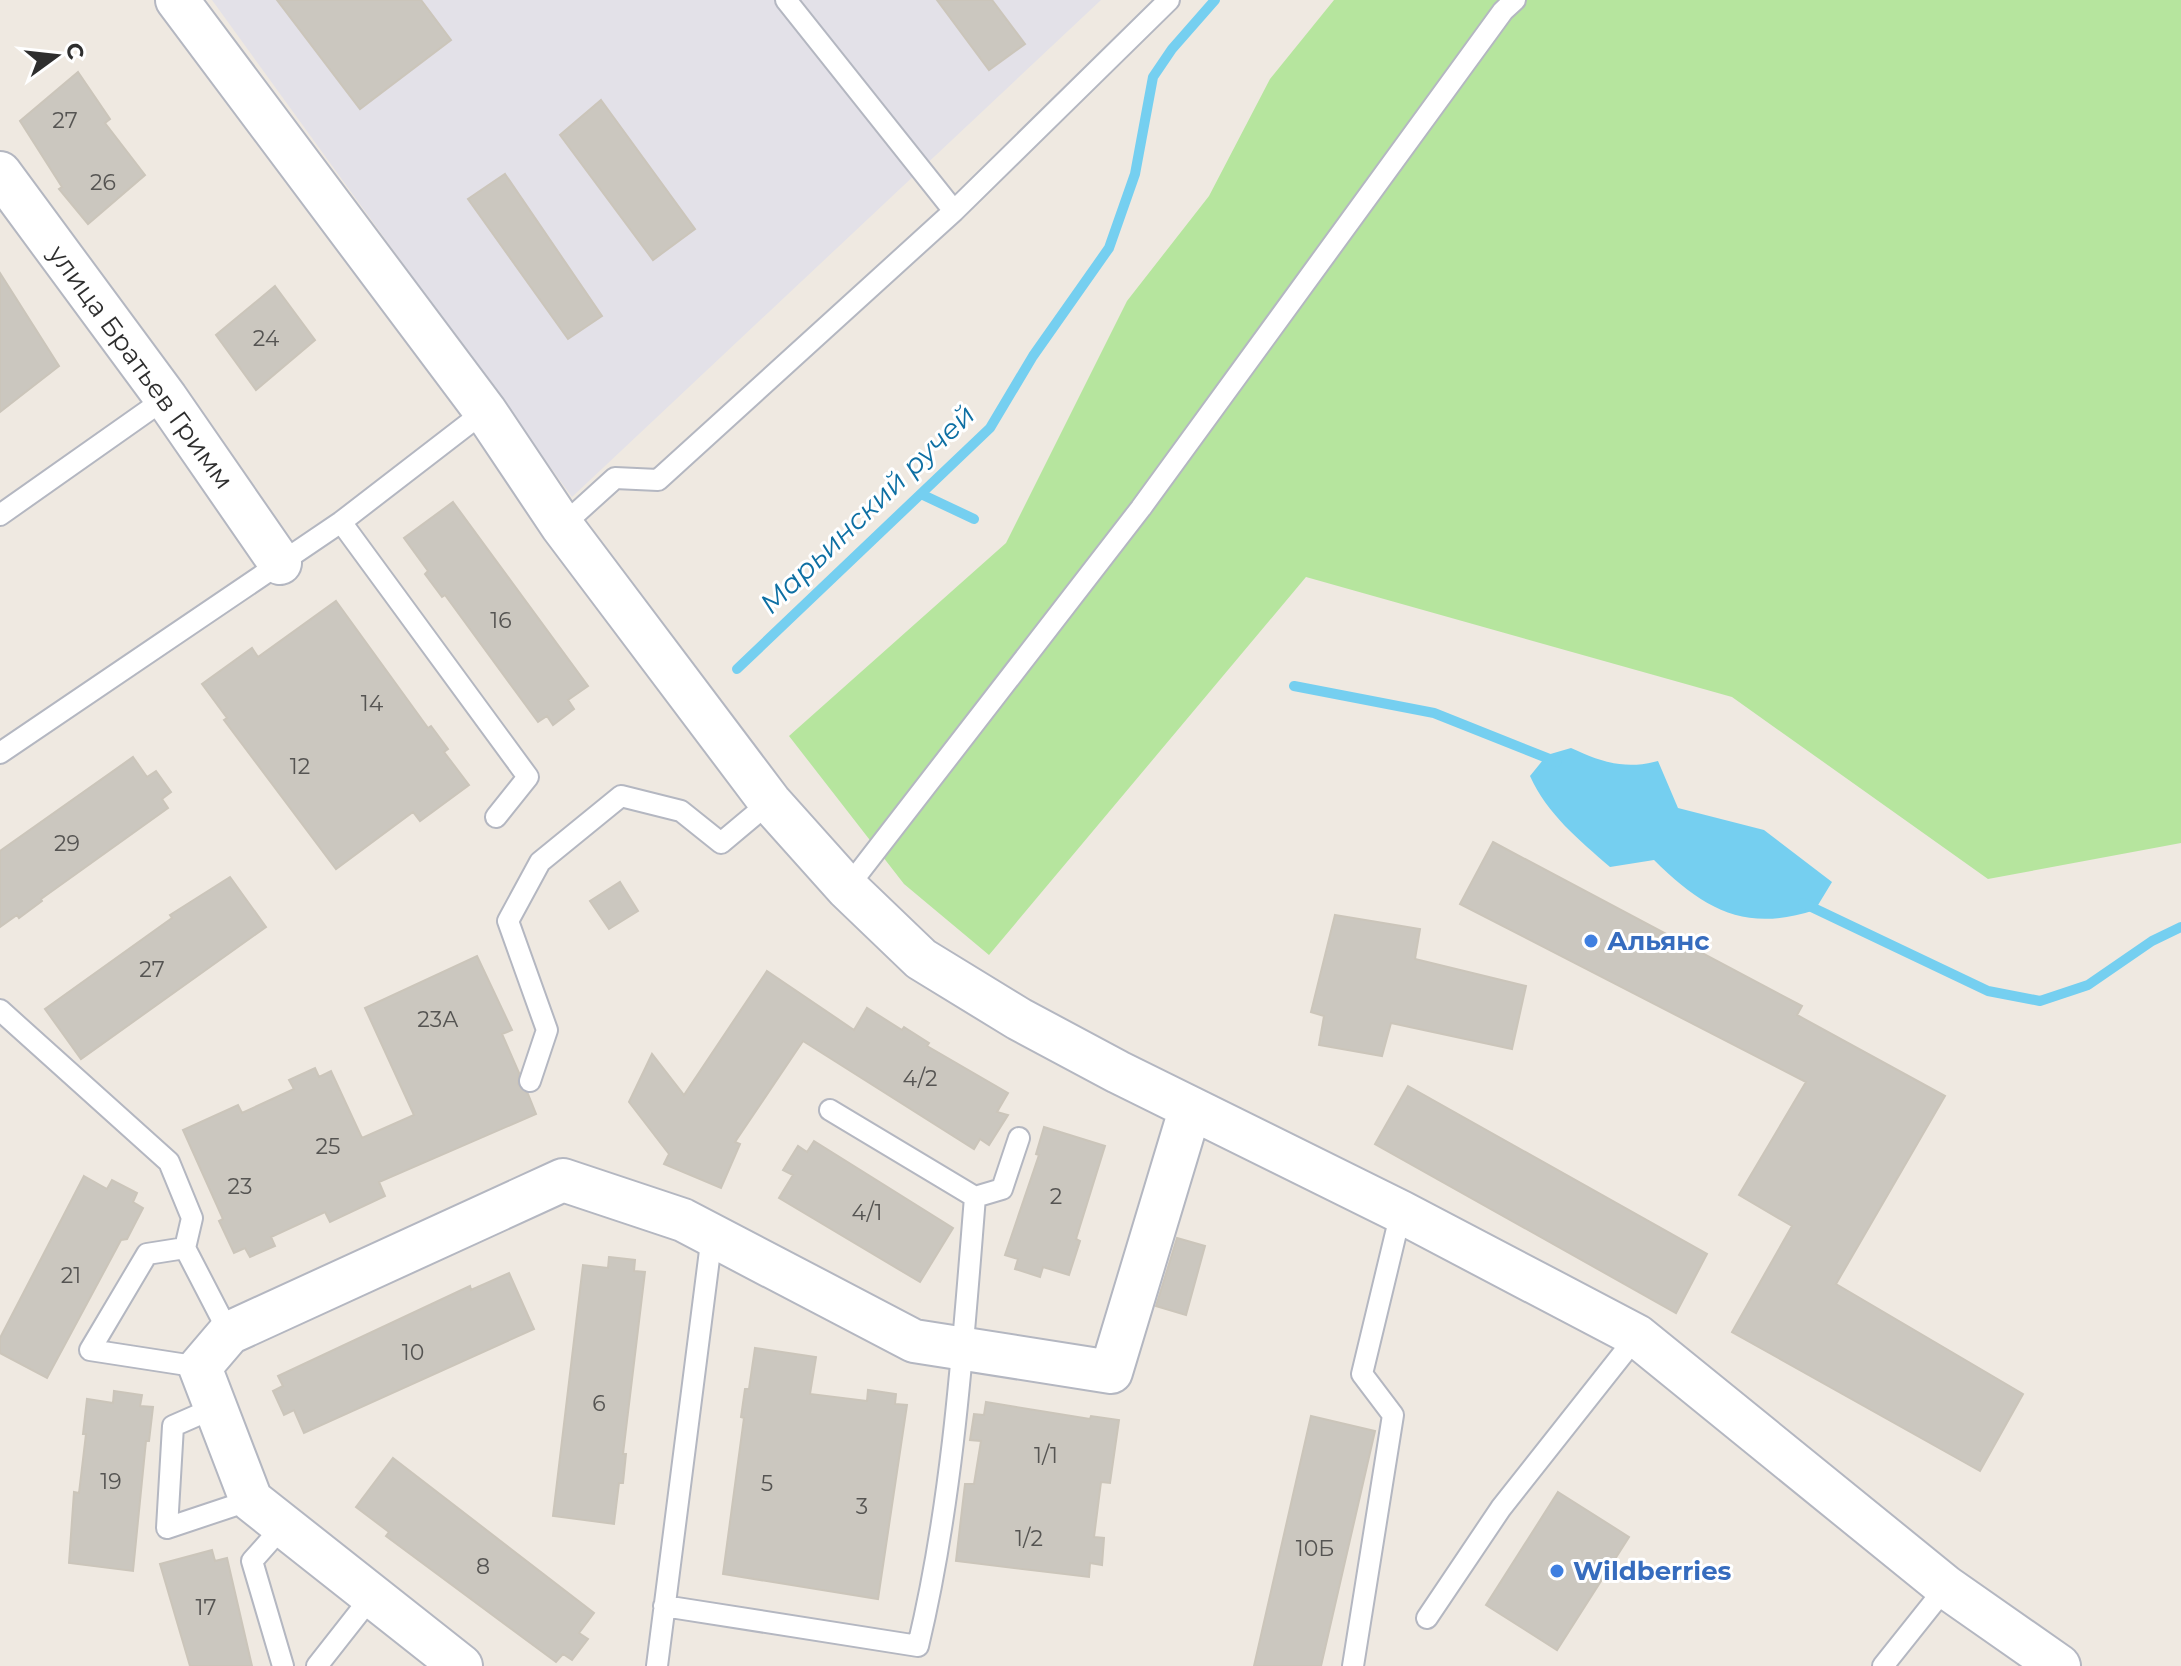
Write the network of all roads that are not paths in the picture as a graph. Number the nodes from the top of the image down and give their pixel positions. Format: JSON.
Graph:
{"nodes":[{"id":1,"x":177,"y":0,"type":"edge"},
{"id":2,"x":786,"y":0,"type":"edge"},
{"id":3,"x":1169,"y":0,"type":"edge"},
{"id":4,"x":1515,"y":0,"type":"edge"},
{"id":5,"x":0,"y":173,"type":"edge"},
{"id":6,"x":954,"y":211,"type":"junction"},
{"id":7,"x":166,"y":398,"type":"junction"},
{"id":8,"x":485,"y":411,"type":"junction"},
{"id":9,"x":0,"y":515,"type":"edge"},
{"id":10,"x":341,"y":522,"type":"junction"},
{"id":11,"x":562,"y":526,"type":"junction"},
{"id":12,"x":280,"y":563,"type":"junction"},
{"id":13,"x":0,"y":753,"type":"edge"},
{"id":14,"x":770,"y":802,"type":"junction"},
{"id":15,"x":496,"y":817,"type":"dead end"},
{"id":16,"x":847,"y":888,"type":"junction"},
{"id":17,"x":0,"y":1010,"type":"edge"},
{"id":18,"x":530,"y":1081,"type":"dead end"},
{"id":19,"x":830,"y":1110,"type":"dead end"},
{"id":20,"x":1190,"y":1110,"type":"junction"},
{"id":21,"x":1019,"y":1138,"type":"dead end"},
{"id":22,"x":975,"y":1197,"type":"junction"},
{"id":23,"x":1401,"y":1212,"type":"junction"},
{"id":24,"x":712,"y":1235,"type":"junction"},
{"id":25,"x":185,"y":1248,"type":"junction"},
{"id":26,"x":229,"y":1333,"type":"junction"},
{"id":27,"x":1637,"y":1336,"type":"junction"},
{"id":28,"x":962,"y":1348,"type":"junction"},
{"id":29,"x":200,"y":1367,"type":"junction"},
{"id":30,"x":214,"y":1408,"type":"junction"},
{"id":31,"x":251,"y":1500,"type":"junction"},
{"id":32,"x":283,"y":1526,"type":"junction"},
{"id":33,"x":1946,"y":1587,"type":"junction"},
{"id":34,"x":372,"y":1596,"type":"junction"},
{"id":35,"x":664,"y":1606,"type":"junction"},
{"id":36,"x":1427,"y":1618,"type":"dead end"},
{"id":37,"x":283,"y":1666,"type":"edge"},
{"id":38,"x":317,"y":1666,"type":"edge"},
{"id":39,"x":461,"y":1666,"type":"edge"},
{"id":40,"x":657,"y":1666,"type":"edge"},
{"id":41,"x":1353,"y":1666,"type":"edge"},
{"id":42,"x":1883,"y":1666,"type":"edge"},
{"id":43,"x":2059,"y":1666,"type":"edge"}],
"edges":[{"from":1,"to":8,"type":"street"},
{"from":2,"to":6,"type":"lane"},
{"from":3,"to":6,"type":"lane"},
{"from":4,"to":16,"type":"lane"},
{"from":5,"to":7,"type":"street","name":"улица Братьев Гримм"},
{"from":6,"to":11,"type":"lane"},
{"from":7,"to":9,"type":"lane"},
{"from":7,"to":12,"type":"street","name":"улица Братьев Гримм"},
{"from":8,"to":10,"type":"lane"},
{"from":8,"to":11,"type":"street"},
{"from":10,"to":12,"type":"lane"},
{"from":10,"to":15,"type":"lane"},
{"from":11,"to":14,"type":"street"},
{"from":12,"to":13,"type":"lane"},
{"from":14,"to":16,"type":"street"},
{"from":14,"to":18,"type":"lane"},
{"from":16,"to":20,"type":"street"},
{"from":17,"to":25,"type":"lane"},
{"from":19,"to":22,"type":"lane"},
{"from":20,"to":23,"type":"street"},
{"from":20,"to":28,"type":"street"},
{"from":21,"to":22,"type":"lane"},
{"from":22,"to":28,"type":"lane"},
{"from":23,"to":27,"type":"street"},
{"from":23,"to":41,"type":"lane"},
{"from":24,"to":26,"type":"street"},
{"from":24,"to":28,"type":"street"},
{"from":24,"to":35,"type":"lane"},
{"from":25,"to":26,"type":"lane"},
{"from":25,"to":29,"type":"lane"},
{"from":26,"to":29,"type":"street"},
{"from":27,"to":33,"type":"street"},
{"from":27,"to":36,"type":"lane"},
{"from":28,"to":35,"type":"lane"},
{"from":29,"to":30,"type":"street"},
{"from":30,"to":31,"type":"street"},
{"from":30,"to":31,"type":"lane"},
{"from":31,"to":32,"type":"street"},
{"from":32,"to":34,"type":"street"},
{"from":32,"to":37,"type":"lane"},
{"from":33,"to":42,"type":"lane"},
{"from":33,"to":43,"type":"street"},
{"from":34,"to":38,"type":"lane"},
{"from":34,"to":39,"type":"street"},
{"from":35,"to":40,"type":"lane"}]}
